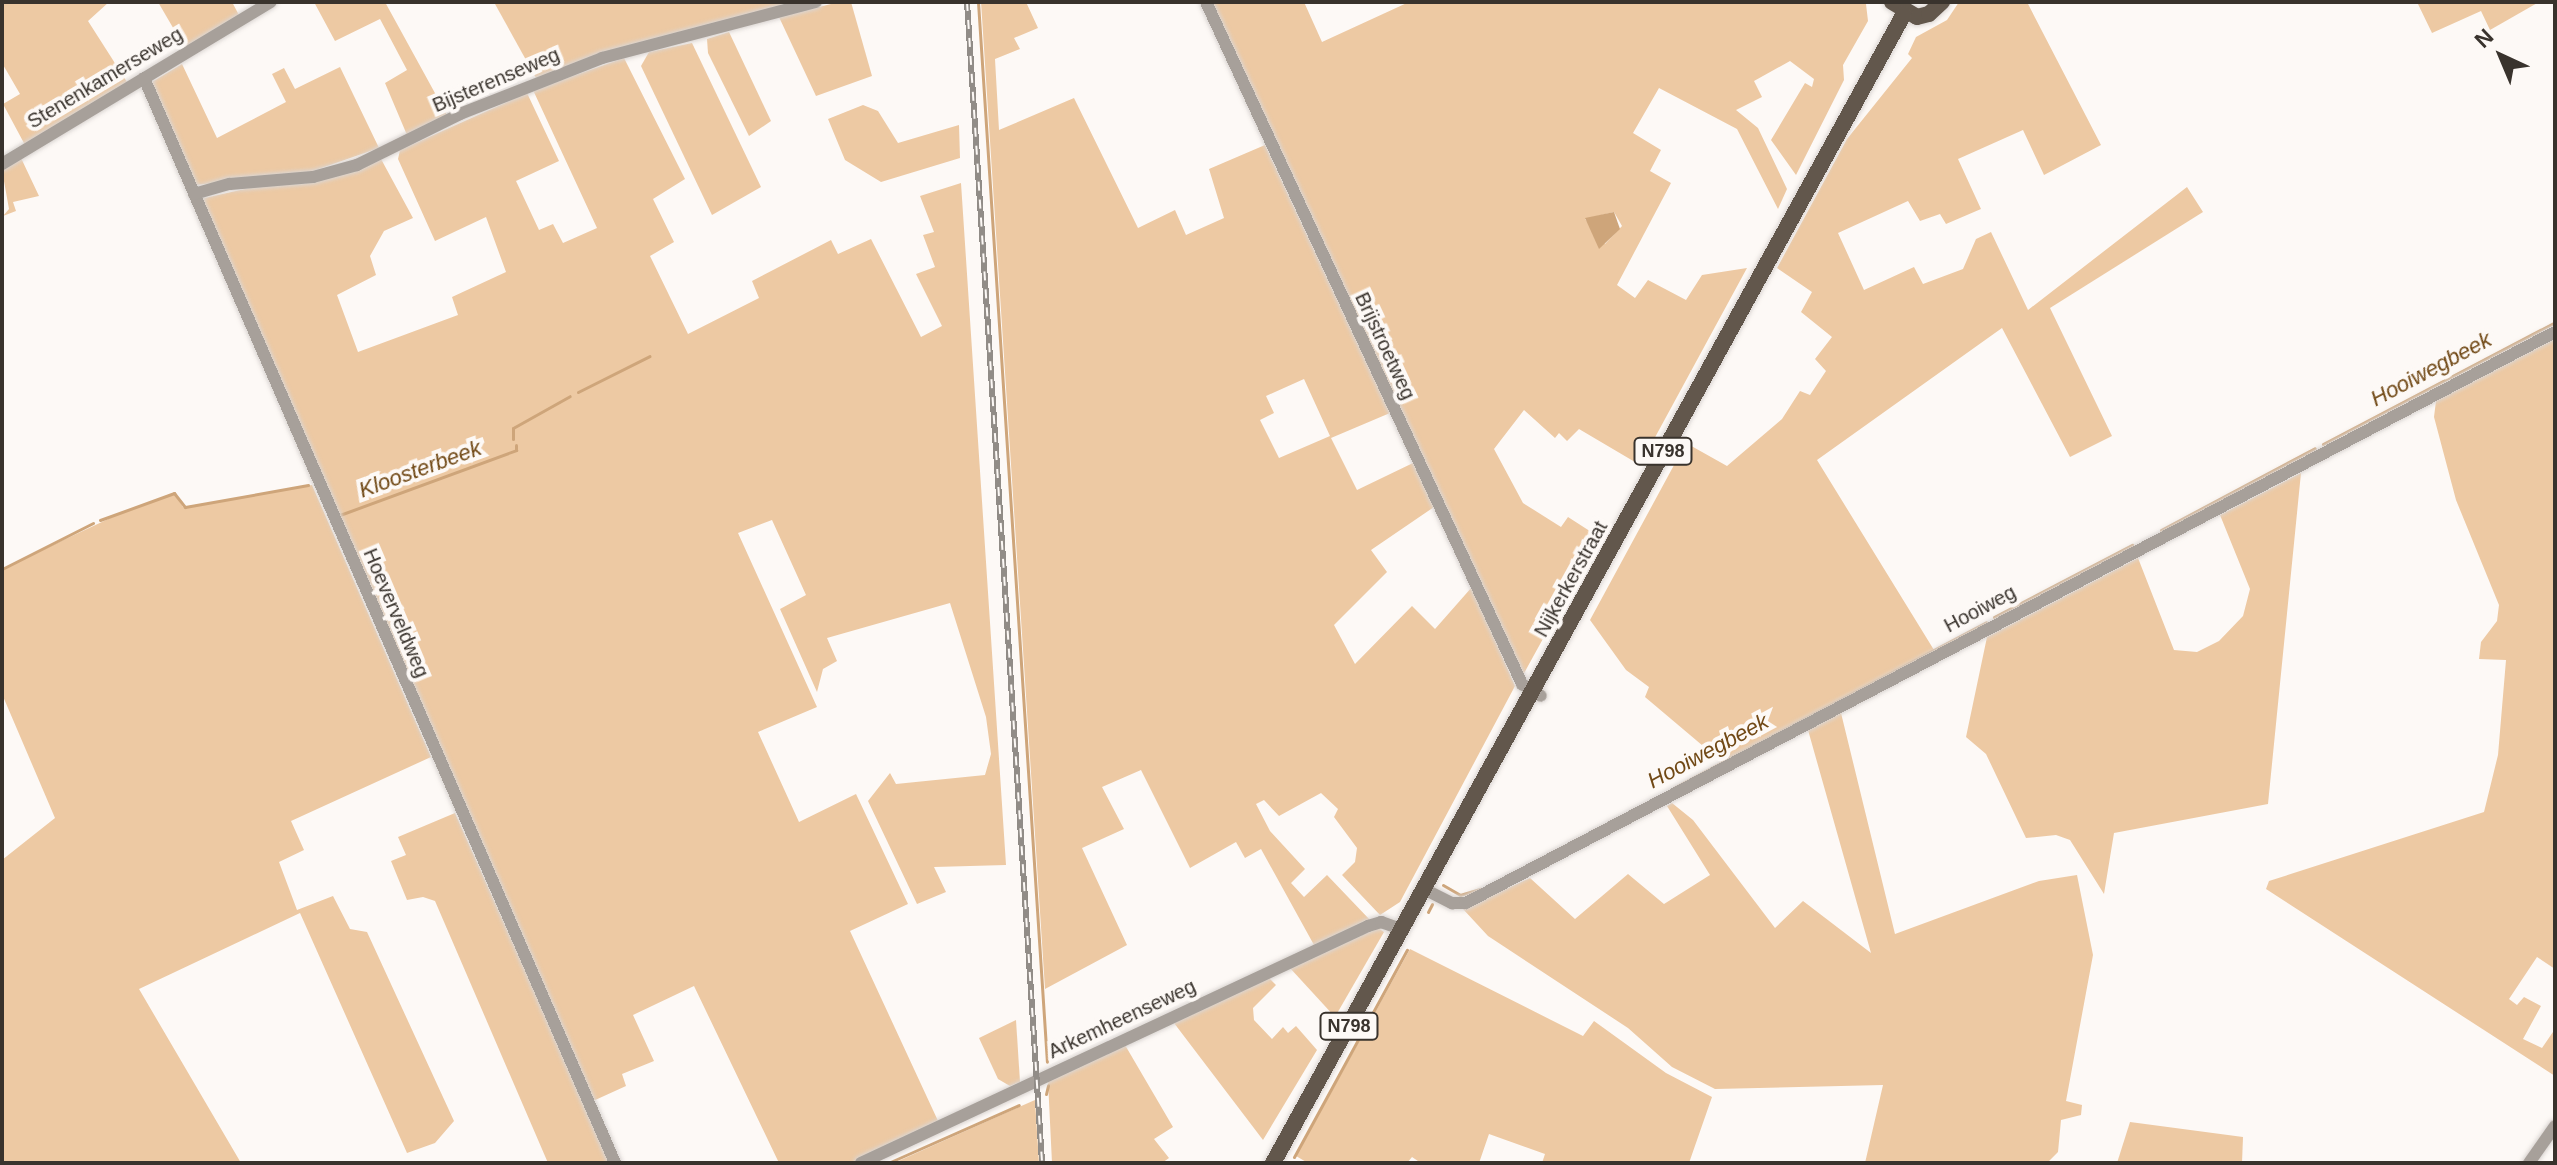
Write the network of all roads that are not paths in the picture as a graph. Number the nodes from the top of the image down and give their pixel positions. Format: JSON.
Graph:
{"nodes":[{"id":1,"x":271,"y":2,"type":"edge"},
{"id":2,"x":816,"y":2,"type":"edge"},
{"id":3,"x":1206,"y":2,"type":"edge"},
{"id":4,"x":1892,"y":2,"type":"edge"},
{"id":5,"x":1942,"y":2,"type":"edge"},
{"id":6,"x":1904,"y":14,"type":"junction"},
{"id":7,"x":144,"y":78,"type":"junction"},
{"id":8,"x":2,"y":164,"type":"edge"},
{"id":9,"x":194,"y":194,"type":"junction"},
{"id":10,"x":2555,"y":332,"type":"edge"},
{"id":11,"x":1536,"y":693,"type":"junction"},
{"id":12,"x":1422,"y":888,"type":"junction"},
{"id":13,"x":1401,"y":929,"type":"junction"},
{"id":14,"x":2555,"y":1126,"type":"edge"},
{"id":15,"x":615,"y":1163,"type":"edge"},
{"id":16,"x":861,"y":1163,"type":"edge"},
{"id":17,"x":1273,"y":1163,"type":"edge"},
{"id":18,"x":2529,"y":1163,"type":"edge"}],
"edges":[{"from":1,"to":7,"type":"street","name":"Stenenkamerseweg"},
{"from":2,"to":9,"type":"street","name":"Bijsterenseweg"},
{"from":3,"to":11,"type":"street","name":"Brijstroetweg"},
{"from":4,"to":6,"type":"main road"},
{"from":5,"to":6,"type":"main road"},
{"from":6,"to":11,"type":"main road","name":"Nijkerkerstraat","number":"N798"},
{"from":7,"to":8,"type":"street","name":"Stenenkamerseweg"},
{"from":7,"to":9,"type":"street","name":"Hoeverveldweg"},
{"from":9,"to":15,"type":"street","name":"Hoeverveldweg"},
{"from":10,"to":12,"type":"street","name":"Hooiweg"},
{"from":11,"to":12,"type":"main road","name":"Nijkerkerstraat","number":"N798"},
{"from":12,"to":13,"type":"main road","name":"Nijkerkerstraat","number":"N798"},
{"from":13,"to":16,"type":"street","name":"Arkemheenseweg"},
{"from":13,"to":17,"type":"main road","name":"Nijkerkerstraat","number":"N798"},
{"from":14,"to":18,"type":"street"}]}
